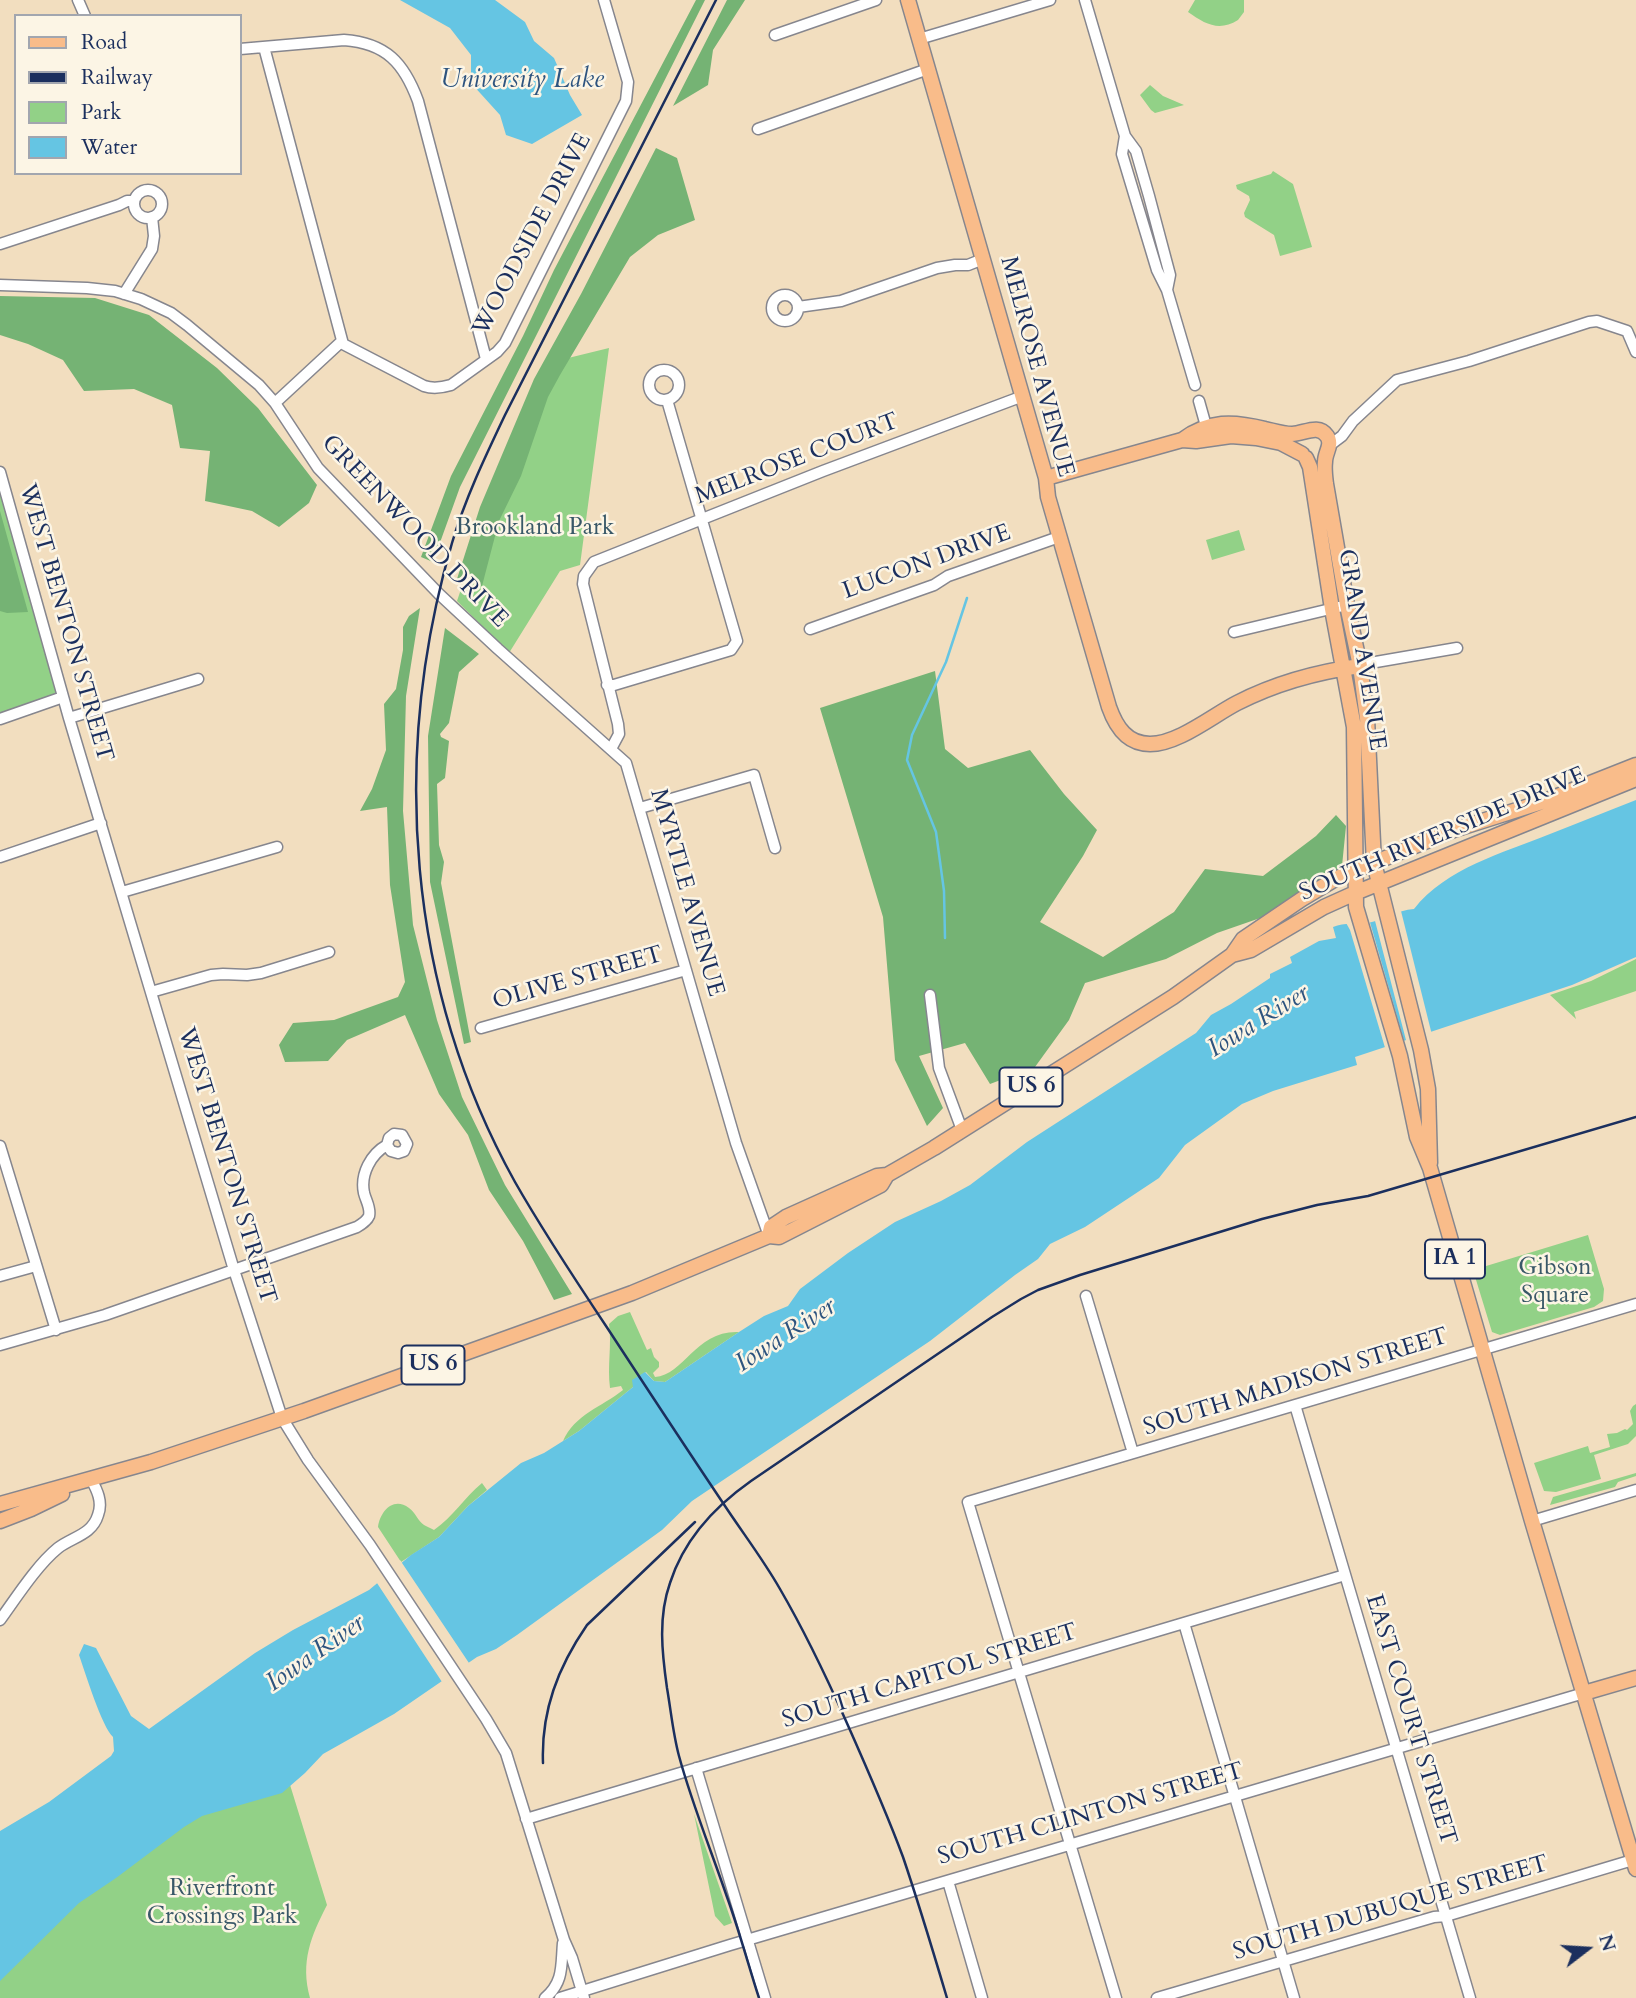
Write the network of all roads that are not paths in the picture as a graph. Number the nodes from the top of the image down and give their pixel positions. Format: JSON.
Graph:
{"nodes":[{"id":1,"x":604,"y":0,"type":"edge"},
{"id":2,"x":876,"y":0,"type":"edge"},
{"id":3,"x":908,"y":0,"type":"edge"},
{"id":4,"x":1050,"y":0,"type":"edge"},
{"id":5,"x":1085,"y":0,"type":"edge"},
{"id":6,"x":775,"y":35,"type":"dead end"},
{"id":7,"x":919,"y":39,"type":"junction"},
{"id":8,"x":264,"y":47,"type":"junction"},
{"id":9,"x":242,"y":49,"type":"edge"},
{"id":10,"x":928,"y":69,"type":"junction"},
{"id":11,"x":758,"y":129,"type":"dead end"},
{"id":12,"x":134,"y":201,"type":"junction"},
{"id":13,"x":152,"y":217,"type":"junction"},
{"id":14,"x":0,"y":244,"type":"edge"},
{"id":15,"x":983,"y":259,"type":"junction"},
{"id":16,"x":0,"y":285,"type":"edge"},
{"id":17,"x":124,"y":294,"type":"junction"},
{"id":18,"x":798,"y":307,"type":"dead end"},
{"id":19,"x":342,"y":341,"type":"junction"},
{"id":20,"x":1636,"y":352,"type":"edge"},
{"id":21,"x":486,"y":359,"type":"junction"},
{"id":22,"x":1195,"y":385,"type":"dead end"},
{"id":23,"x":1023,"y":396,"type":"junction"},
{"id":24,"x":667,"y":400,"type":"dead end"},
{"id":25,"x":1199,"y":401,"type":"dead end"},
{"id":26,"x":275,"y":403,"type":"junction"},
{"id":27,"x":1353,"y":421,"type":"junction"},
{"id":28,"x":1206,"y":426,"type":"junction"},
{"id":29,"x":1315,"y":431,"type":"junction"},
{"id":30,"x":1182,"y":440,"type":"junction"},
{"id":31,"x":1328,"y":450,"type":"junction"},
{"id":32,"x":1304,"y":456,"type":"junction"},
{"id":33,"x":0,"y":472,"type":"edge"},
{"id":34,"x":1046,"y":478,"type":"junction"},
{"id":35,"x":701,"y":520,"type":"junction"},
{"id":36,"x":1059,"y":537,"type":"junction"},
{"id":37,"x":1340,"y":607,"type":"junction"},
{"id":38,"x":810,"y":629,"type":"dead end"},
{"id":39,"x":1234,"y":632,"type":"dead end"},
{"id":40,"x":1457,"y":648,"type":"dead end"},
{"id":41,"x":1360,"y":666,"type":"junction"},
{"id":42,"x":1344,"y":669,"type":"junction"},
{"id":43,"x":1311,"y":674,"type":"junction"},
{"id":44,"x":198,"y":679,"type":"dead end"},
{"id":45,"x":607,"y":685,"type":"junction"},
{"id":46,"x":63,"y":696,"type":"junction"},
{"id":47,"x":1353,"y":716,"type":"junction"},
{"id":48,"x":69,"y":718,"type":"junction"},
{"id":49,"x":0,"y":719,"type":"edge"},
{"id":50,"x":611,"y":749,"type":"junction"},
{"id":51,"x":1636,"y":765,"type":"edge"},
{"id":52,"x":1636,"y":779,"type":"edge"},
{"id":53,"x":640,"y":808,"type":"junction"},
{"id":54,"x":101,"y":823,"type":"junction"},
{"id":55,"x":277,"y":847,"type":"dead end"},
{"id":56,"x":775,"y":848,"type":"dead end"},
{"id":57,"x":0,"y":857,"type":"edge"},
{"id":58,"x":1374,"y":862,"type":"junction"},
{"id":59,"x":1355,"y":870,"type":"junction"},
{"id":60,"x":1379,"y":883,"type":"junction"},
{"id":61,"x":122,"y":892,"type":"junction"},
{"id":62,"x":1355,"y":893,"type":"junction"},
{"id":63,"x":329,"y":951,"type":"dead end"},
{"id":64,"x":1232,"y":955,"type":"junction"},
{"id":65,"x":686,"y":970,"type":"junction"},
{"id":66,"x":152,"y":992,"type":"junction"},
{"id":67,"x":930,"y":995,"type":"dead end"},
{"id":68,"x":481,"y":1028,"type":"dead end"},
{"id":69,"x":962,"y":1130,"type":"junction"},
{"id":70,"x":387,"y":1144,"type":"dead end"},
{"id":71,"x":0,"y":1146,"type":"edge"},
{"id":72,"x":1430,"y":1168,"type":"junction"},
{"id":73,"x":769,"y":1236,"type":"junction"},
{"id":74,"x":36,"y":1266,"type":"junction"},
{"id":75,"x":234,"y":1270,"type":"junction"},
{"id":76,"x":0,"y":1276,"type":"edge"},
{"id":77,"x":1086,"y":1296,"type":"dead end"},
{"id":78,"x":1636,"y":1304,"type":"edge"},
{"id":79,"x":56,"y":1330,"type":"junction"},
{"id":80,"x":0,"y":1345,"type":"edge"},
{"id":81,"x":1482,"y":1350,"type":"junction"},
{"id":82,"x":1295,"y":1405,"type":"junction"},
{"id":83,"x":282,"y":1418,"type":"junction"},
{"id":84,"x":1133,"y":1453,"type":"junction"},
{"id":85,"x":91,"y":1479,"type":"junction"},
{"id":86,"x":1636,"y":1490,"type":"edge"},
{"id":87,"x":0,"y":1504,"type":"edge"},
{"id":88,"x":0,"y":1521,"type":"edge"},
{"id":89,"x":1532,"y":1521,"type":"junction"},
{"id":90,"x":1345,"y":1575,"type":"junction"},
{"id":91,"x":0,"y":1620,"type":"edge"},
{"id":92,"x":1184,"y":1623,"type":"junction"},
{"id":93,"x":1019,"y":1672,"type":"junction"},
{"id":94,"x":1636,"y":1678,"type":"edge"},
{"id":95,"x":1584,"y":1693,"type":"junction"},
{"id":96,"x":1396,"y":1749,"type":"junction"},
{"id":97,"x":696,"y":1769,"type":"junction"},
{"id":98,"x":1235,"y":1797,"type":"junction"},
{"id":99,"x":526,"y":1819,"type":"junction"},
{"id":100,"x":1070,"y":1845,"type":"junction"},
{"id":101,"x":1635,"y":1862,"type":"edge"},
{"id":102,"x":948,"y":1881,"type":"junction"},
{"id":103,"x":1446,"y":1916,"type":"junction"},
{"id":104,"x":564,"y":1940,"type":"junction"},
{"id":105,"x":748,"y":1941,"type":"junction"},
{"id":106,"x":1283,"y":1962,"type":"junction"},
{"id":107,"x":583,"y":1994,"type":"edge"},
{"id":108,"x":545,"y":1998,"type":"edge"},
{"id":109,"x":559,"y":1998,"type":"edge"},
{"id":110,"x":765,"y":1998,"type":"edge"},
{"id":111,"x":982,"y":1998,"type":"edge"},
{"id":112,"x":1116,"y":1998,"type":"edge"},
{"id":113,"x":1157,"y":1998,"type":"edge"},
{"id":114,"x":1294,"y":1998,"type":"edge"},
{"id":115,"x":1470,"y":1998,"type":"edge"}],
"edges":[{"from":1,"to":21,"type":"street","name":"WOODSIDE DRIVE"},
{"from":2,"to":6,"type":"street"},
{"from":3,"to":7,"type":"main road","name":"MELROSE AVENUE"},
{"from":4,"to":7,"type":"street"},
{"from":5,"to":22,"type":"street"},
{"from":7,"to":10,"type":"main road","name":"MELROSE AVENUE"},
{"from":8,"to":9,"type":"street"},
{"from":8,"to":19,"type":"street"},
{"from":8,"to":21,"type":"street"},
{"from":10,"to":11,"type":"street"},
{"from":10,"to":15,"type":"main road","name":"MELROSE AVENUE"},
{"from":12,"to":13,"type":"street"},
{"from":12,"to":13,"type":"street"},
{"from":12,"to":14,"type":"street"},
{"from":13,"to":17,"type":"street"},
{"from":15,"to":18,"type":"street"},
{"from":15,"to":23,"type":"main road","name":"MELROSE AVENUE"},
{"from":16,"to":17,"type":"street","name":"GREENWOOD DRIVE"},
{"from":17,"to":26,"type":"street","name":"GREENWOOD DRIVE"},
{"from":19,"to":21,"type":"street","name":"WOODSIDE DRIVE"},
{"from":19,"to":26,"type":"street"},
{"from":20,"to":27,"type":"street"},
{"from":23,"to":34,"type":"main road","name":"MELROSE AVENUE"},
{"from":23,"to":35,"type":"street","name":"MELROSE COURT"},
{"from":24,"to":35,"type":"street"},
{"from":25,"to":28,"type":"street"},
{"from":26,"to":50,"type":"street","name":"GREENWOOD DRIVE"},
{"from":27,"to":29,"type":"street"},
{"from":27,"to":31,"type":"street"},
{"from":28,"to":29,"type":"main road"},
{"from":28,"to":30,"type":"main road"},
{"from":29,"to":31,"type":"main road"},
{"from":29,"to":32,"type":"main road"},
{"from":30,"to":32,"type":"main road"},
{"from":30,"to":34,"type":"main road"},
{"from":31,"to":32,"type":"main road"},
{"from":31,"to":37,"type":"main road","name":"GRAND AVENUE"},
{"from":32,"to":37,"type":"main road","name":"GRAND AVENUE"},
{"from":33,"to":46,"type":"street","name":"WEST BENTON STREET"},
{"from":34,"to":36,"type":"main road","name":"MELROSE AVENUE"},
{"from":35,"to":45,"type":"street","name":"MELROSE COURT"},
{"from":35,"to":45,"type":"street"},
{"from":36,"to":38,"type":"street","name":"LUCON DRIVE"},
{"from":36,"to":43,"type":"main road","name":"MELROSE AVENUE"},
{"from":37,"to":39,"type":"street"},
{"from":37,"to":41,"type":"main road","name":"GRAND AVENUE"},
{"from":37,"to":42,"type":"main road","name":"GRAND AVENUE"},
{"from":40,"to":41,"type":"street"},
{"from":41,"to":42,"type":"main road"},
{"from":41,"to":58,"type":"main road","name":"GRAND AVENUE"},
{"from":42,"to":43,"type":"main road"},
{"from":42,"to":47,"type":"main road","name":"GRAND AVENUE"},
{"from":43,"to":47,"type":"main road"},
{"from":44,"to":48,"type":"street"},
{"from":45,"to":50,"type":"street"},
{"from":46,"to":48,"type":"street","name":"WEST BENTON STREET"},
{"from":46,"to":49,"type":"street"},
{"from":47,"to":59,"type":"main road","name":"GRAND AVENUE"},
{"from":48,"to":54,"type":"street","name":"WEST BENTON STREET"},
{"from":50,"to":53,"type":"street","name":"MYRTLE AVENUE"},
{"from":51,"to":58,"type":"main road","name":"SOUTH RIVERSIDE DRIVE","number":"US 6"},
{"from":52,"to":60,"type":"main road","name":"SOUTH RIVERSIDE DRIVE","number":"US 6"},
{"from":53,"to":56,"type":"street"},
{"from":53,"to":65,"type":"street","name":"MYRTLE AVENUE"},
{"from":54,"to":57,"type":"street"},
{"from":54,"to":61,"type":"street","name":"WEST BENTON STREET"},
{"from":55,"to":61,"type":"street"},
{"from":58,"to":59,"type":"main road","name":"SOUTH RIVERSIDE DRIVE","number":"US 6"},
{"from":58,"to":60,"type":"main road","name":"GRAND AVENUE","number":"IA 1"},
{"from":59,"to":62,"type":"main road","name":"GRAND AVENUE"},
{"from":59,"to":64,"type":"main road","name":"SOUTH RIVERSIDE DRIVE","number":"US 6"},
{"from":60,"to":62,"type":"main road","name":"SOUTH RIVERSIDE DRIVE","number":"US 6"},
{"from":60,"to":72,"type":"main road","number":"IA 1"},
{"from":61,"to":66,"type":"street","name":"WEST BENTON STREET"},
{"from":62,"to":64,"type":"main road","name":"SOUTH RIVERSIDE DRIVE","number":"US 6"},
{"from":62,"to":72,"type":"main road","number":"IA 1"},
{"from":63,"to":66,"type":"street"},
{"from":64,"to":69,"type":"main road","name":"SOUTH RIVERSIDE DRIVE","number":"US 6"},
{"from":65,"to":68,"type":"street","name":"OLIVE STREET"},
{"from":65,"to":73,"type":"street","name":"MYRTLE AVENUE"},
{"from":66,"to":75,"type":"street","name":"WEST BENTON STREET"},
{"from":67,"to":69,"type":"street"},
{"from":69,"to":73,"type":"main road","name":"SOUTH RIVERSIDE DRIVE","number":"US 6"},
{"from":70,"to":75,"type":"street"},
{"from":71,"to":74,"type":"street"},
{"from":72,"to":81,"type":"main road","number":"IA 1"},
{"from":73,"to":83,"type":"main road","name":"SOUTH RIVERSIDE DRIVE","number":"US 6"},
{"from":74,"to":76,"type":"street"},
{"from":74,"to":79,"type":"street"},
{"from":75,"to":79,"type":"street"},
{"from":75,"to":83,"type":"street","name":"WEST BENTON STREET"},
{"from":77,"to":84,"type":"street"},
{"from":78,"to":81,"type":"street","name":"SOUTH MADISON STREET"},
{"from":79,"to":80,"type":"street"},
{"from":81,"to":82,"type":"street","name":"SOUTH MADISON STREET"},
{"from":81,"to":89,"type":"main road","number":"IA 1"},
{"from":82,"to":84,"type":"street","name":"SOUTH MADISON STREET"},
{"from":82,"to":90,"type":"street","name":"EAST COURT STREET"},
{"from":83,"to":85,"type":"main road","name":"SOUTH RIVERSIDE DRIVE","number":"US 6"},
{"from":83,"to":99,"type":"street","name":"WEST BENTON STREET"},
{"from":84,"to":93,"type":"street","name":"SOUTH MADISON STREET"},
{"from":85,"to":87,"type":"main road","name":"SOUTH RIVERSIDE DRIVE","number":"US 6"},
{"from":85,"to":88,"type":"main road","name":"SOUTH RIVERSIDE DRIVE","number":"US 6"},
{"from":85,"to":91,"type":"street"},
{"from":86,"to":89,"type":"street"},
{"from":89,"to":95,"type":"main road","number":"IA 1"},
{"from":90,"to":92,"type":"street","name":"SOUTH CAPITOL STREET"},
{"from":90,"to":96,"type":"street","name":"EAST COURT STREET"},
{"from":92,"to":93,"type":"street","name":"SOUTH CAPITOL STREET"},
{"from":92,"to":98,"type":"street"},
{"from":93,"to":97,"type":"street","name":"SOUTH CAPITOL STREET"},
{"from":93,"to":100,"type":"street"},
{"from":94,"to":95,"type":"main road","name":"SOUTH CLINTON STREET"},
{"from":95,"to":96,"type":"street","name":"SOUTH CLINTON STREET"},
{"from":95,"to":101,"type":"main road","number":"IA 1"},
{"from":96,"to":98,"type":"street","name":"SOUTH CLINTON STREET"},
{"from":96,"to":103,"type":"street","name":"EAST COURT STREET"},
{"from":97,"to":99,"type":"street","name":"SOUTH CAPITOL STREET"},
{"from":97,"to":105,"type":"street"},
{"from":98,"to":100,"type":"street","name":"SOUTH CLINTON STREET"},
{"from":98,"to":106,"type":"street"},
{"from":99,"to":104,"type":"street","name":"WEST BENTON STREET"},
{"from":100,"to":102,"type":"street","name":"SOUTH CLINTON STREET"},
{"from":100,"to":112,"type":"street"},
{"from":101,"to":103,"type":"street","name":"SOUTH DUBUQUE STREET"},
{"from":102,"to":105,"type":"street","name":"SOUTH CLINTON STREET"},
{"from":102,"to":111,"type":"street"},
{"from":103,"to":106,"type":"street","name":"SOUTH DUBUQUE STREET"},
{"from":103,"to":115,"type":"street","name":"EAST COURT STREET"},
{"from":104,"to":107,"type":"street","name":"WEST BENTON STREET"},
{"from":104,"to":108,"type":"street"},
{"from":105,"to":107,"type":"street","name":"SOUTH CLINTON STREET"},
{"from":105,"to":110,"type":"street"},
{"from":106,"to":113,"type":"street","name":"SOUTH DUBUQUE STREET"},
{"from":106,"to":114,"type":"street"},
{"from":107,"to":109,"type":"street","name":"SOUTH CLINTON STREET"}]}
